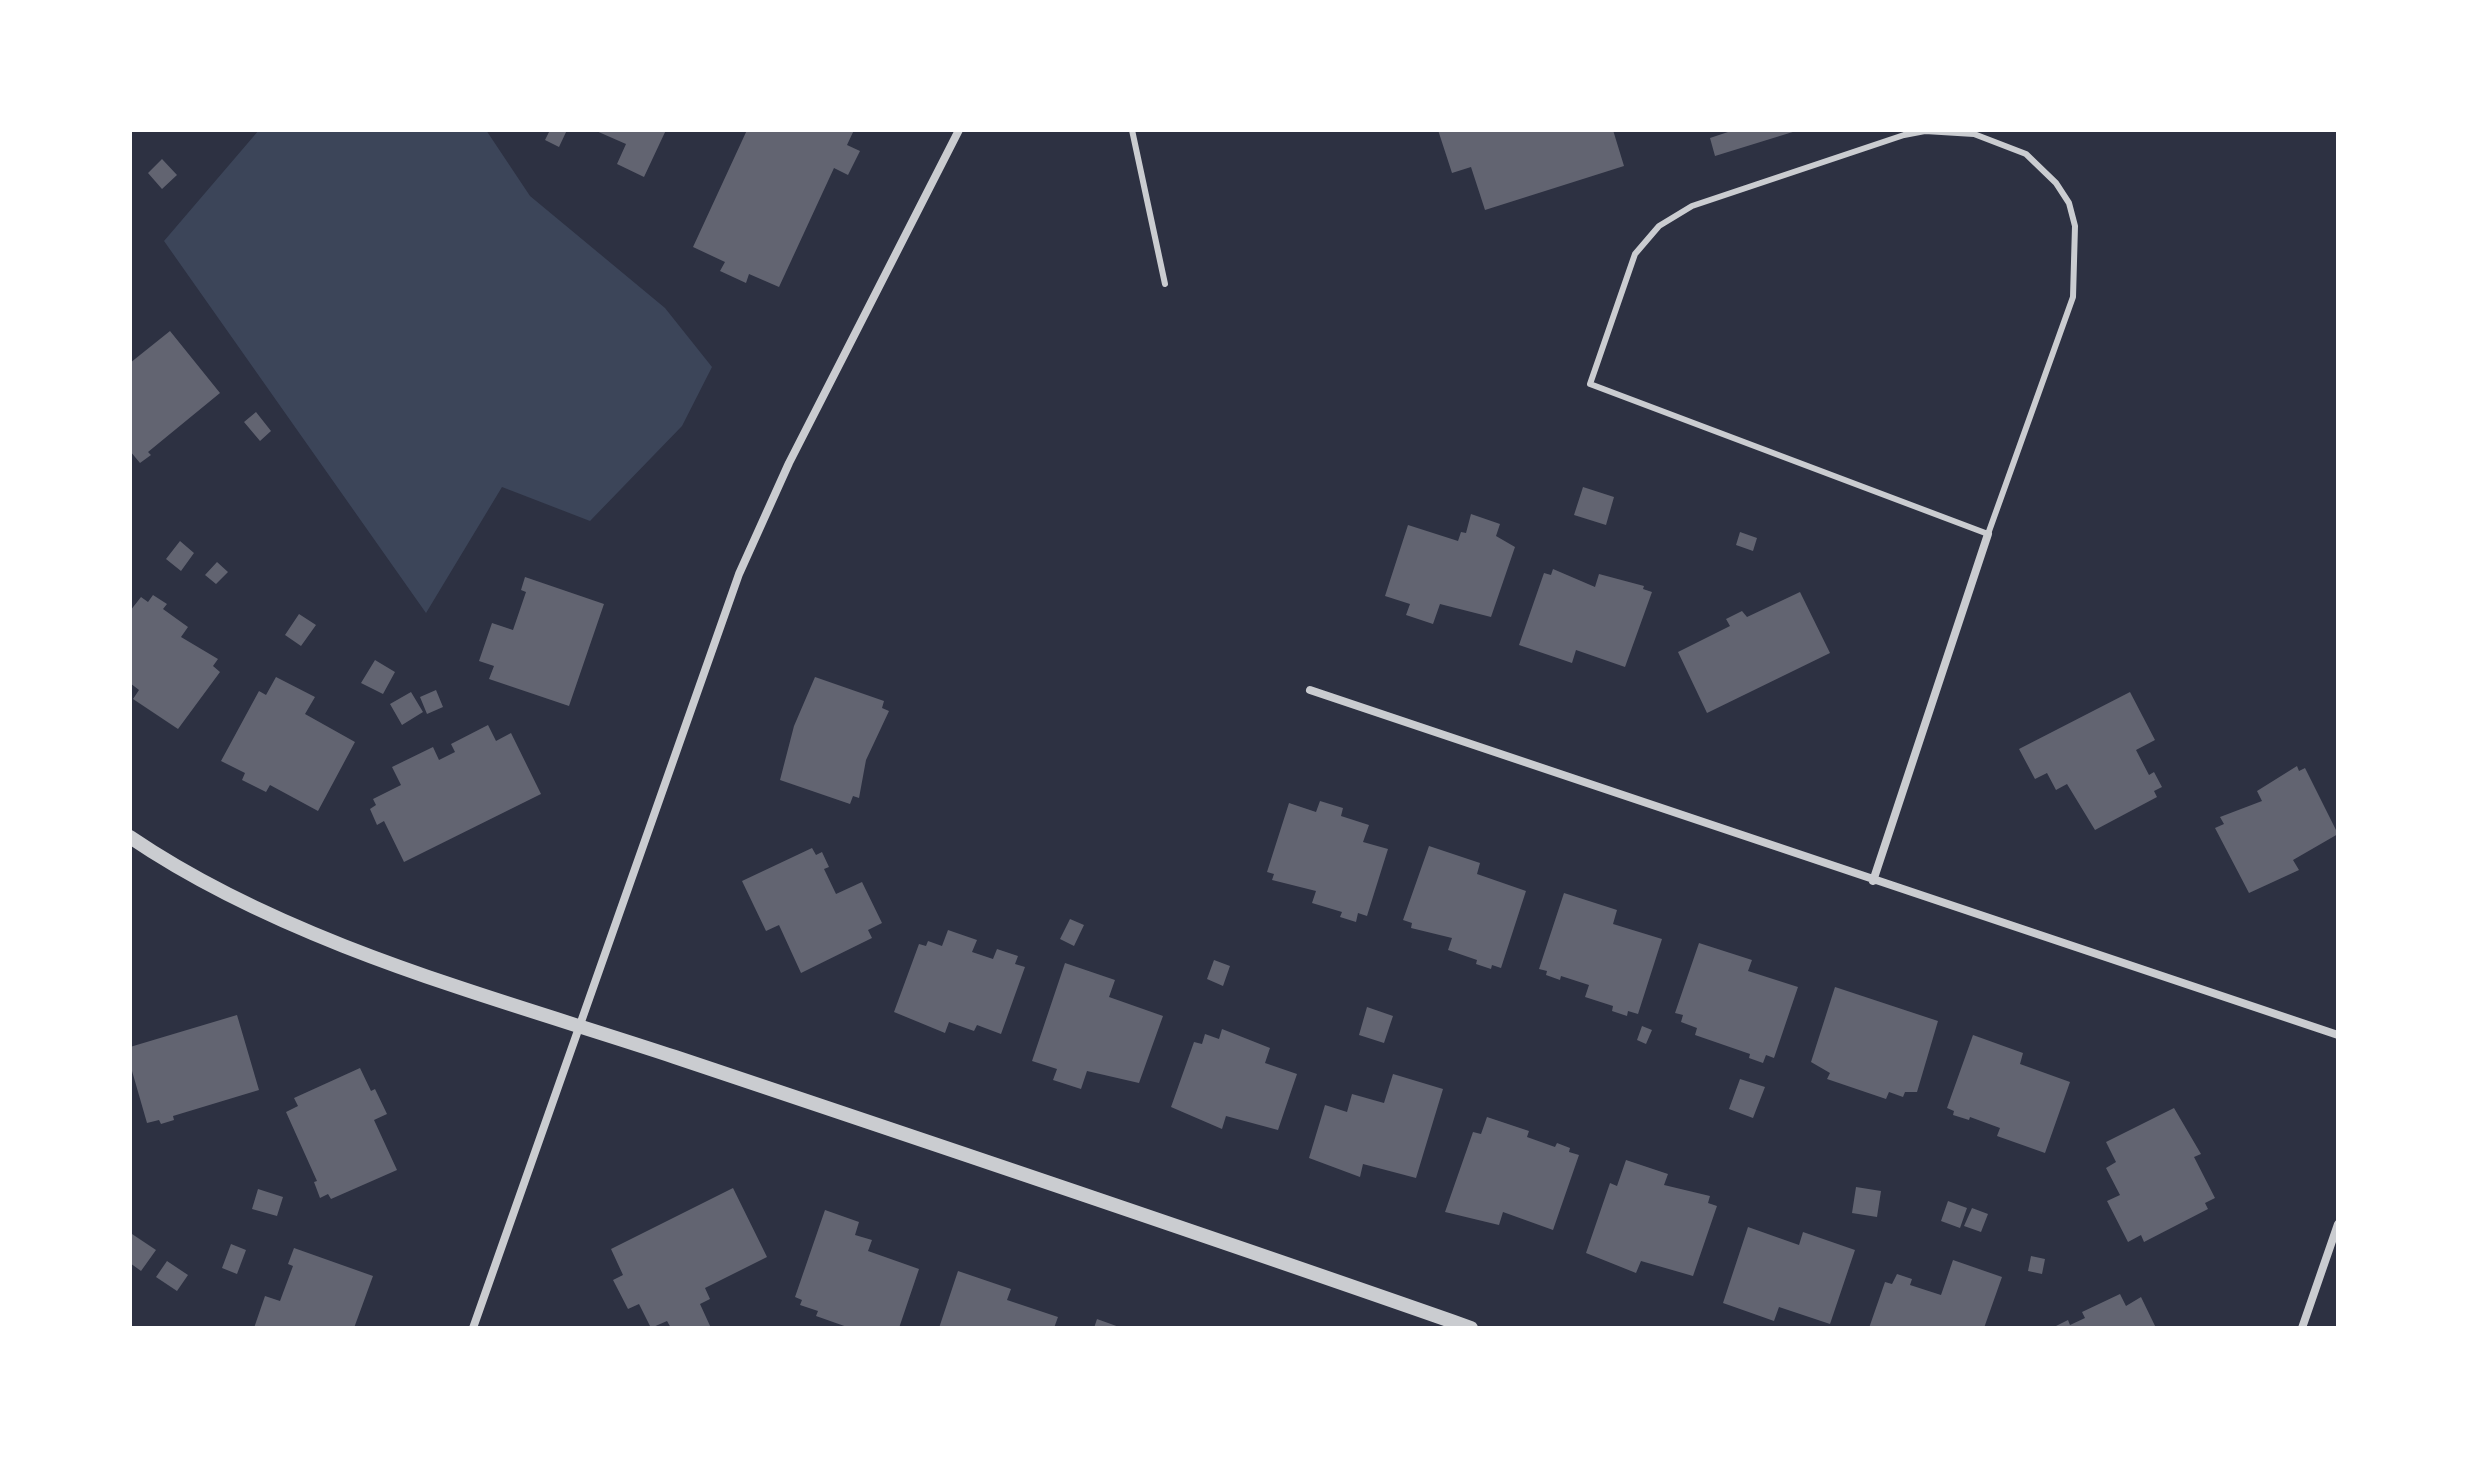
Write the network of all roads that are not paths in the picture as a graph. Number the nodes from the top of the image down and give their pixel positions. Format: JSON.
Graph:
{"nodes":[{"id":1,"x":959,"y":130,"type":"edge"},
{"id":2,"x":1132,"y":130,"type":"edge"},
{"id":3,"x":1165,"y":284,"type":"dead end"},
{"id":4,"x":1988,"y":534,"type":"junction"},
{"id":5,"x":1310,"y":690,"type":"dead end"},
{"id":6,"x":131,"y":840,"type":"edge"},
{"id":7,"x":1873,"y":881,"type":"junction"},
{"id":8,"x":581,"y":1026,"type":"junction"},
{"id":9,"x":2338,"y":1035,"type":"edge"},
{"id":10,"x":2338,"y":1224,"type":"edge"},
{"id":11,"x":473,"y":1328,"type":"edge"},
{"id":12,"x":1471,"y":1328,"type":"edge"},
{"id":13,"x":2302,"y":1328,"type":"edge"}],
"edges":[{"from":1,"to":8,"type":"street"},
{"from":2,"to":3,"type":"lane"},
{"from":4,"to":4,"type":"lane"},
{"from":4,"to":7,"type":"street"},
{"from":5,"to":7,"type":"street"},
{"from":6,"to":8,"type":"street"},
{"from":7,"to":9,"type":"street"},
{"from":8,"to":11,"type":"street"},
{"from":8,"to":12,"type":"street"},
{"from":10,"to":13,"type":"street"}]}
